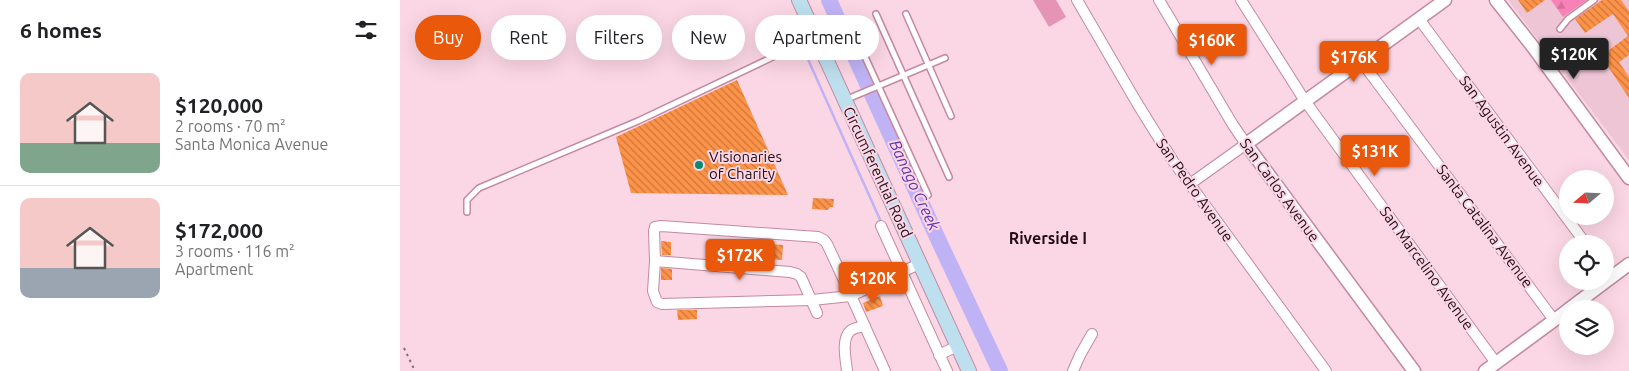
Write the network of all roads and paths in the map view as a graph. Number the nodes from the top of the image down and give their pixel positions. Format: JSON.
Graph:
{"nodes":[{"id":1,"x":799,"y":0,"type":"edge"},
{"id":2,"x":1077,"y":0,"type":"edge"},
{"id":3,"x":1159,"y":0,"type":"edge"},
{"id":4,"x":1241,"y":0,"type":"edge"},
{"id":5,"x":1445,"y":0,"type":"edge"},
{"id":6,"x":1496,"y":0,"type":"edge"},
{"id":7,"x":1594,"y":0,"type":"edge"},
{"id":8,"x":876,"y":14,"type":"dead end"},
{"id":9,"x":906,"y":14,"type":"dead end"},
{"id":10,"x":806,"y":15,"type":"edge"},
{"id":11,"x":1419,"y":19,"type":"junction"},
{"id":12,"x":1560,"y":29,"type":"dead end"},
{"id":13,"x":945,"y":58,"type":"dead end"},
{"id":14,"x":766,"y":60,"type":"edge"},
{"id":15,"x":827,"y":60,"type":"edge"},
{"id":16,"x":865,"y":60,"type":"edge"},
{"id":17,"x":1361,"y":61,"type":"junction"},
{"id":18,"x":929,"y":65,"type":"junction"},
{"id":19,"x":904,"y":76,"type":"junction"},
{"id":20,"x":877,"y":88,"type":"junction"},
{"id":21,"x":845,"y":100,"type":"junction"},
{"id":22,"x":1305,"y":102,"type":"junction"},
{"id":23,"x":952,"y":116,"type":"dead end"},
{"id":24,"x":1246,"y":144,"type":"junction"},
{"id":25,"x":949,"y":177,"type":"dead end"},
{"id":26,"x":1629,"y":178,"type":"edge"},
{"id":27,"x":1190,"y":184,"type":"junction"},
{"id":28,"x":928,"y":195,"type":"dead end"},
{"id":29,"x":467,"y":212,"type":"dead end"},
{"id":30,"x":881,"y":226,"type":"dead end"},
{"id":31,"x":1579,"y":235,"type":"edge"},
{"id":32,"x":655,"y":261,"type":"junction"},
{"id":33,"x":1629,"y":264,"type":"edge"},
{"id":34,"x":909,"y":269,"type":"junction"},
{"id":35,"x":1614,"y":271,"type":"edge"},
{"id":36,"x":1590,"y":290,"type":"edge"},
{"id":37,"x":851,"y":296,"type":"junction"},
{"id":38,"x":812,"y":300,"type":"junction"},
{"id":39,"x":1578,"y":300,"type":"edge"},
{"id":40,"x":817,"y":312,"type":"dead end"},
{"id":41,"x":1559,"y":316,"type":"edge"},
{"id":42,"x":1554,"y":320,"type":"junction"},
{"id":43,"x":865,"y":326,"type":"junction"},
{"id":44,"x":1092,"y":334,"type":"dead end"},
{"id":45,"x":404,"y":348,"type":"dead end"},
{"id":46,"x":946,"y":352,"type":"junction"},
{"id":47,"x":1496,"y":363,"type":"junction"},
{"id":48,"x":415,"y":371,"type":"edge"},
{"id":49,"x":847,"y":371,"type":"edge"},
{"id":50,"x":885,"y":371,"type":"edge"},
{"id":51,"x":947,"y":371,"type":"edge"},
{"id":52,"x":969,"y":371,"type":"edge"},
{"id":53,"x":1073,"y":371,"type":"edge"},
{"id":54,"x":1326,"y":371,"type":"edge"},
{"id":55,"x":1414,"y":371,"type":"edge"},
{"id":56,"x":1485,"y":371,"type":"edge"}],
"edges":[{"from":1,"to":10,"type":"main road","name":"Circumferential Road"},
{"from":2,"to":27,"type":"street","name":"San Pedro Avenue"},
{"from":3,"to":24,"type":"street","name":"San Carlos Avenue"},
{"from":4,"to":22,"type":"street","name":"San Marcelino Avenue"},
{"from":5,"to":11,"type":"street"},
{"from":6,"to":26,"type":"street"},
{"from":7,"to":12,"type":"lane"},
{"from":8,"to":19,"type":"lane"},
{"from":9,"to":18,"type":"lane"},
{"from":11,"to":17,"type":"street"},
{"from":11,"to":31,"type":"street","name":"San Agustin Avenue"},
{"from":13,"to":18,"type":"lane"},
{"from":14,"to":29,"type":"lane"},
{"from":15,"to":21,"type":"main road","name":"Circumferential Road"},
{"from":16,"to":20,"type":"lane"},
{"from":17,"to":22,"type":"street"},
{"from":17,"to":42,"type":"street","name":"Santa Catalina Avenue"},
{"from":18,"to":19,"type":"lane"},
{"from":18,"to":23,"type":"lane"},
{"from":19,"to":20,"type":"lane"},
{"from":19,"to":25,"type":"lane"},
{"from":20,"to":21,"type":"lane"},
{"from":20,"to":28,"type":"lane"},
{"from":21,"to":34,"type":"main road","name":"Circumferential Road"},
{"from":22,"to":24,"type":"street"},
{"from":22,"to":47,"type":"street","name":"San Marcelino Avenue"},
{"from":24,"to":27,"type":"street"},
{"from":24,"to":55,"type":"street","name":"San Carlos Avenue"},
{"from":27,"to":54,"type":"street","name":"San Pedro Avenue"},
{"from":30,"to":34,"type":"street"},
{"from":32,"to":37,"type":"street"},
{"from":32,"to":38,"type":"street"},
{"from":32,"to":38,"type":"street"},
{"from":33,"to":35,"type":"street"},
{"from":34,"to":37,"type":"street"},
{"from":34,"to":46,"type":"main road","name":"Circumferential Road"},
{"from":34,"to":46,"type":"street"},
{"from":36,"to":39,"type":"street"},
{"from":37,"to":38,"type":"street"},
{"from":37,"to":43,"type":"street"},
{"from":38,"to":40,"type":"street"},
{"from":41,"to":42,"type":"street"},
{"from":42,"to":47,"type":"street"},
{"from":43,"to":49,"type":"street"},
{"from":43,"to":50,"type":"street"},
{"from":44,"to":53,"type":"street"},
{"from":45,"to":48,"type":"path"},
{"from":46,"to":51,"type":"street"},
{"from":46,"to":52,"type":"main road","name":"Circumferential Road"},
{"from":47,"to":56,"type":"street"}]}
